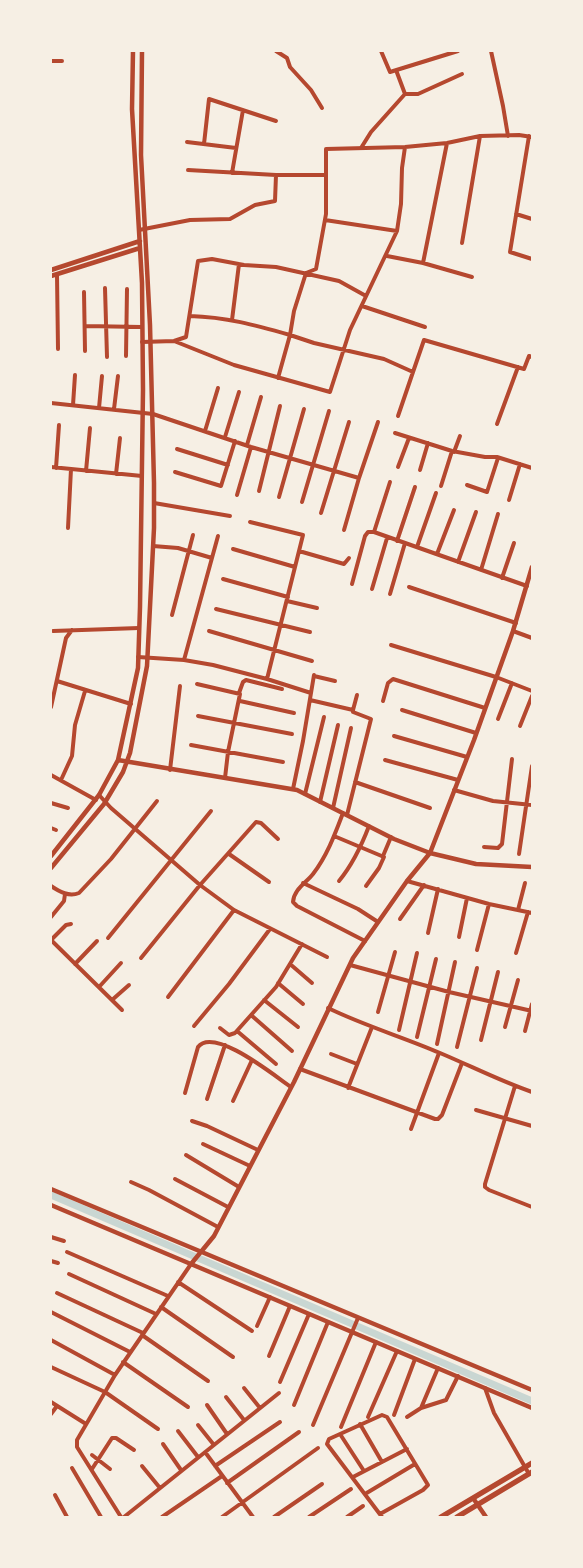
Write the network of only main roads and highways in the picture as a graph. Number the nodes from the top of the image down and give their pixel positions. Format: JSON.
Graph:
{"nodes":[{"id":1,"x":532,"y":1463,"type":"edge"},
{"id":2,"x":530,"y":1473,"type":"edge"},
{"id":3,"x":441,"y":1517,"type":"edge"},
{"id":4,"x":457,"y":1517,"type":"edge"}],
"edges":[{"from":1,"to":3,"type":"main road"},
{"from":2,"to":4,"type":"main road"}]}
